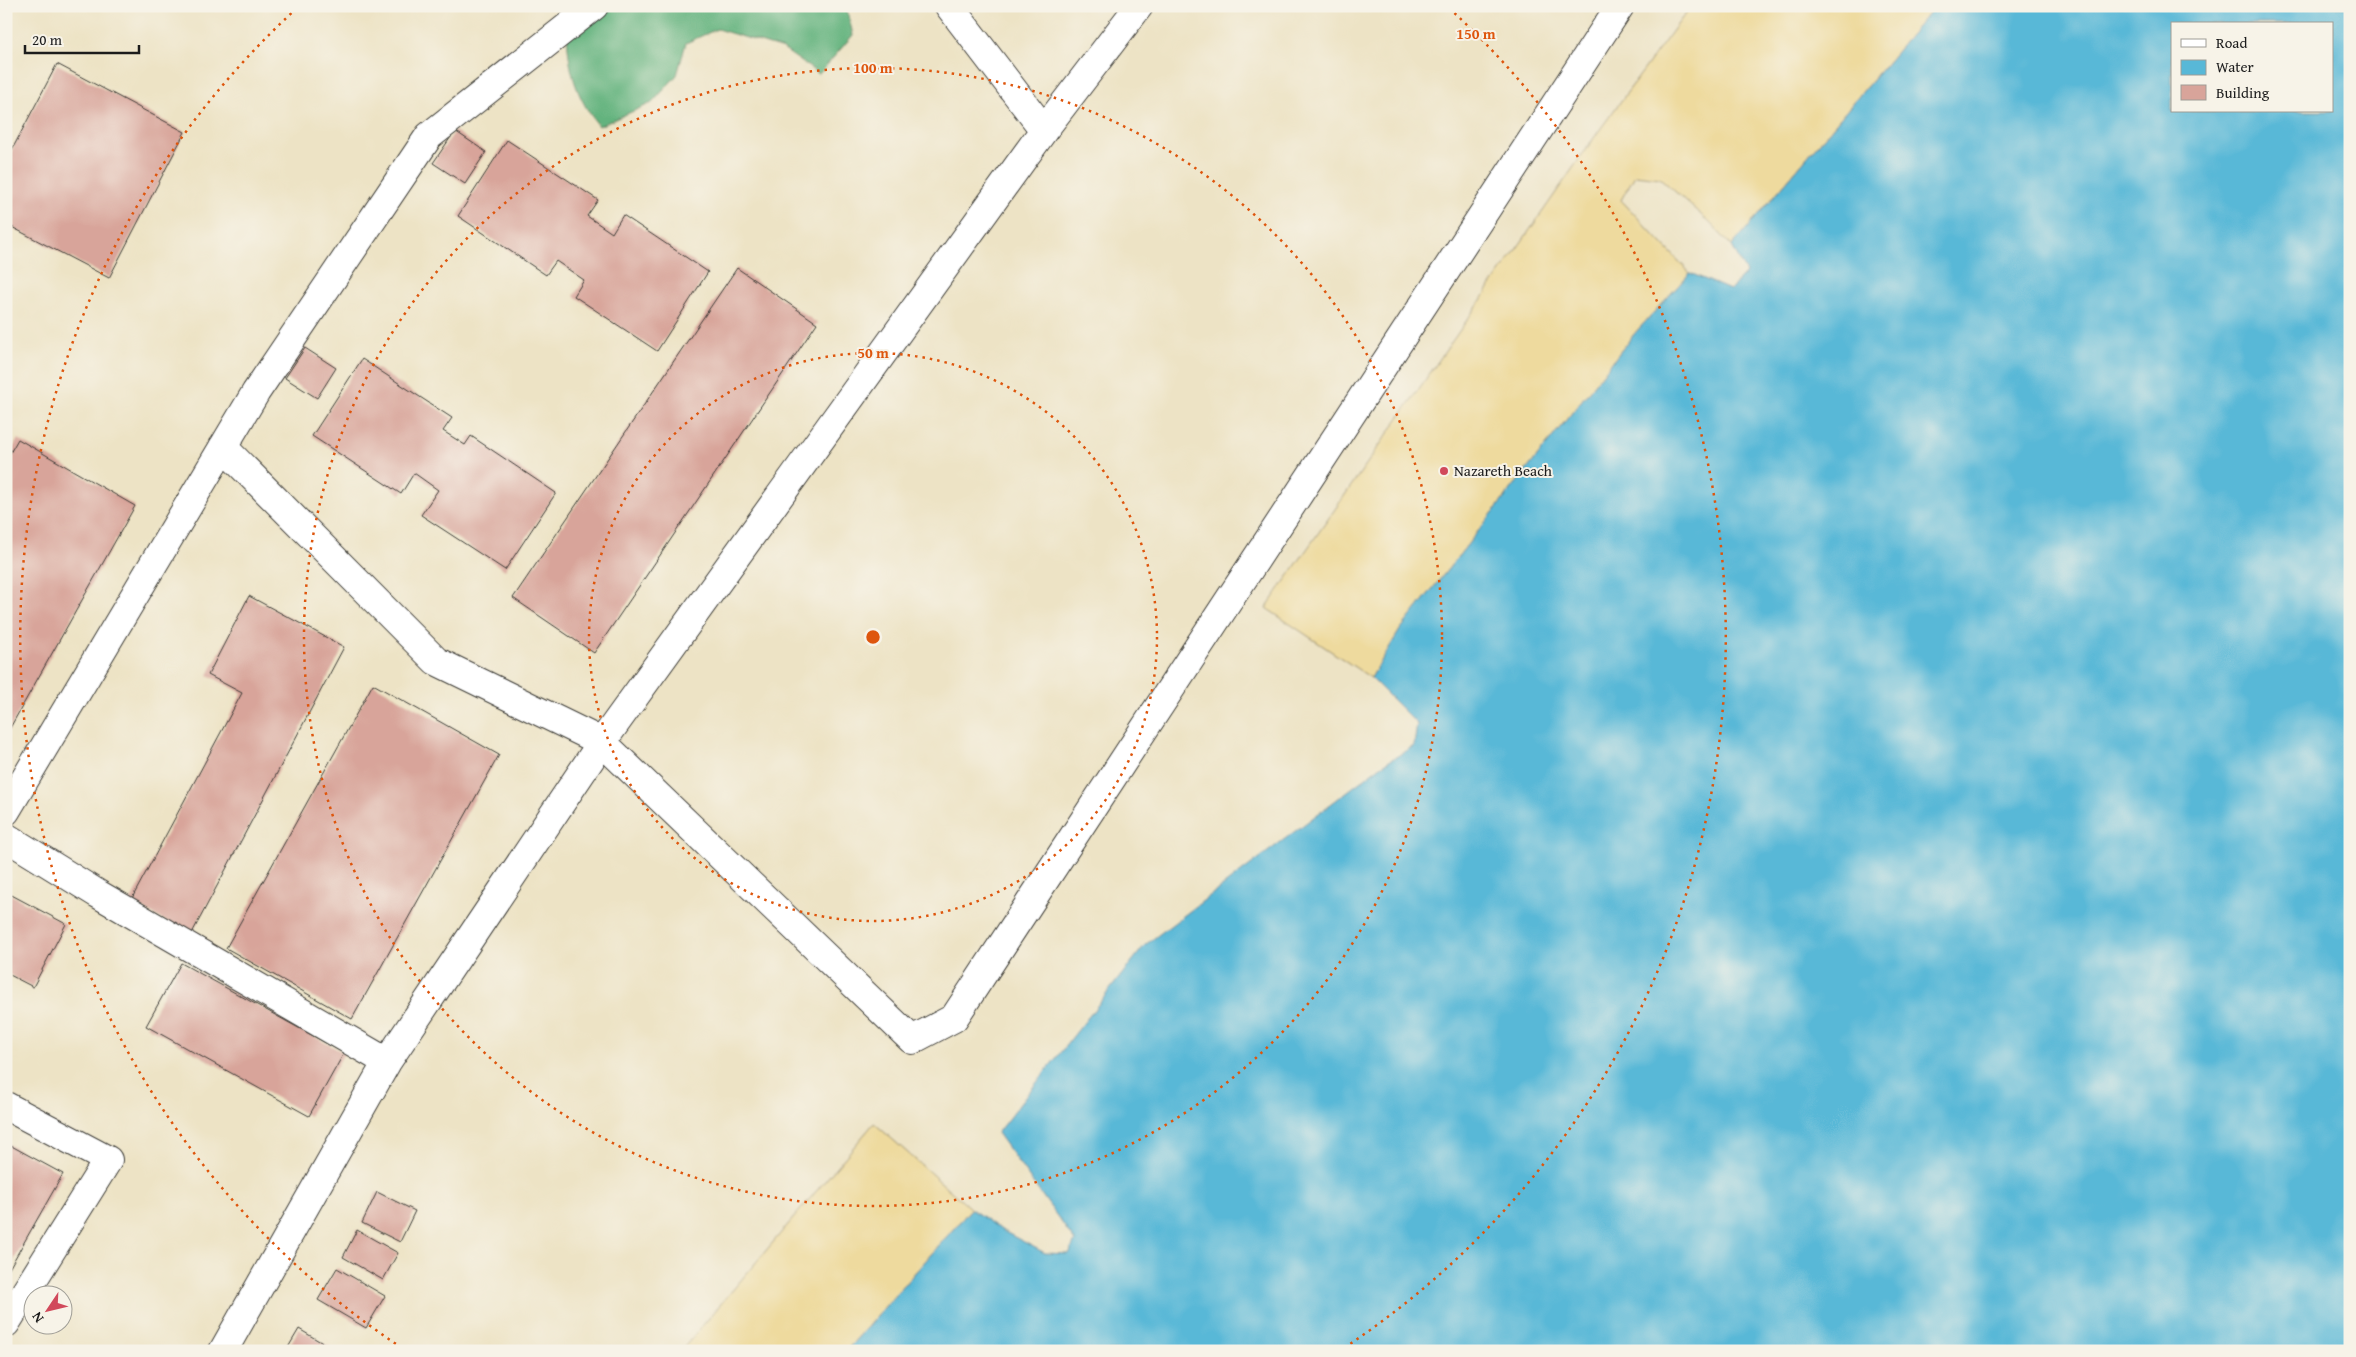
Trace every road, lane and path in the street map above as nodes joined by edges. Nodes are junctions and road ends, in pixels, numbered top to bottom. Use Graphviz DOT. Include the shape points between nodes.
graph roads {
  1 [pos="594,6"];
  2 [pos="949,6"];
  3 [pos="1139,6"];
  4 [pos="1620,6"];
  5 [pos="1044,130"];
  6 [pos="223,447"];
  7 [pos="602,742"];
  8 [pos="6,811"];
  9 [pos="6,837"];
  10 [pos="387,1062"];
  11 [pos="6,1106"];
  12 [pos="6,1323"];
  13 [pos="223,1351"];
  1 -- 6 [label="street" via="429,136 256,392"];
  2 -- 5 [label="street"];
  3 -- 5 [label="street"];
  4 -- 7 [label="street" via="954,1018 912,1040"];
  5 -- 7 [label="street"];
  6 -- 7 [label="street" via="436,661"];
  6 -- 8 [label="street"];
  7 -- 10 [label="street"];
  9 -- 10 [label="street"];
  10 -- 13 [label="street"];
  11 -- 12 [label="street" via="108,1160"];
}
